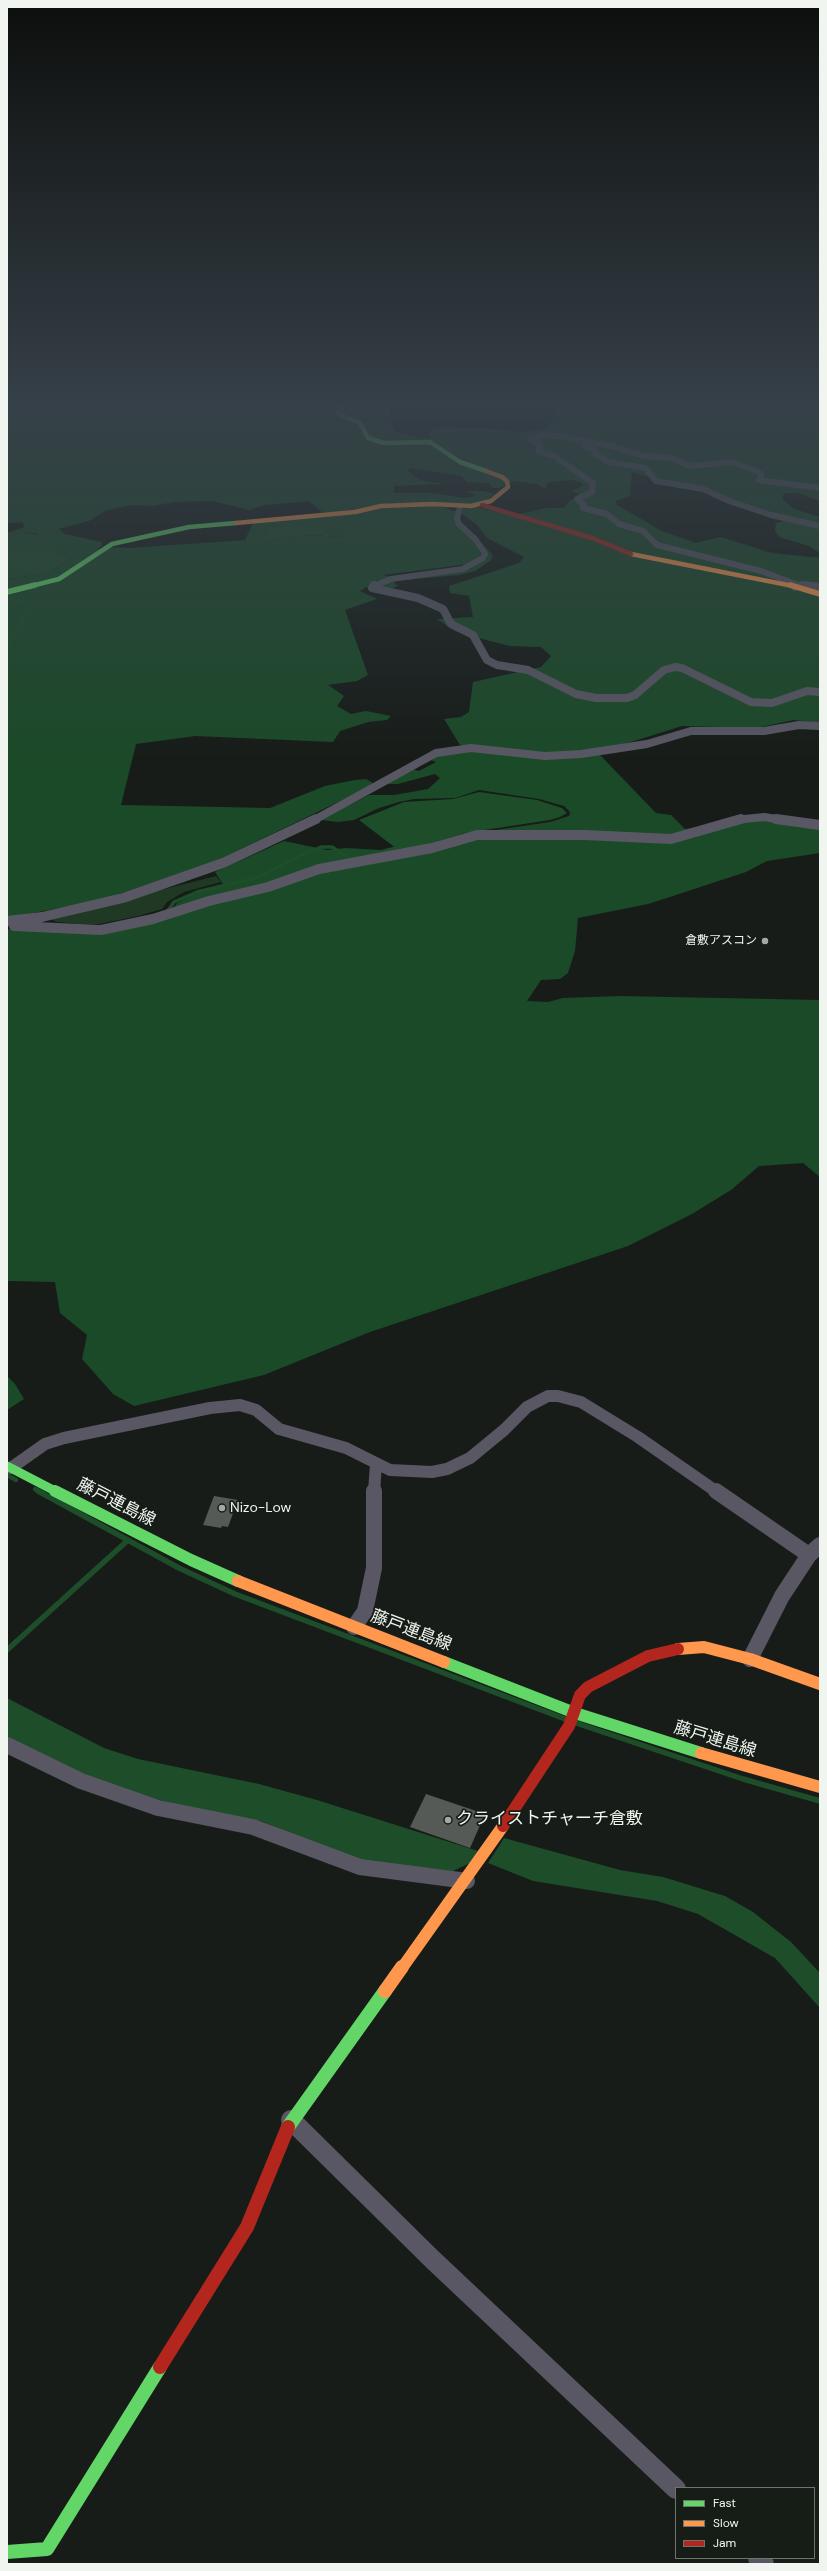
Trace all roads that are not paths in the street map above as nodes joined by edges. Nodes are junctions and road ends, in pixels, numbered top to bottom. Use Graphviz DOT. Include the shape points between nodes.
graph roads {
  1 [pos="255,521"];
  2 [pos="458,521"];
  3 [pos="535,521"];
  4 [pos="615,521"];
  5 [pos="800,521"];
  6 [pos="820,526"];
  7 [pos="797,586"];
  8 [pos="820,587"];
  9 [pos="7,592"];
  10 [pos="820,594"];
  11 [pos="820,692"];
  12 [pos="820,726"];
  13 [pos="820,825"];
  14 [pos="7,921"];
  15 [pos="7,925"];
  16 [pos="376,1464"];
  17 [pos="9,1467"];
  18 [pos="820,1545"];
  19 [pos="809,1555"];
  20 [pos="354,1627"];
  21 [pos="750,1659"];
  22 [pos="820,1684"];
  23 [pos="572,1719"];
  24 [pos="7,1745"];
  25 [pos="820,1788"];
  26 [pos="467,1881"];
  27 [pos="291,2120"];
  28 [pos="675,2488"];
  29 [pos="7,2552"];
  1 -- 9 [label="street" via="168,531 112,544 59,579"];
  2 -- 11 [label="street" via="476,540 485,554 483,558 463,569 391,579 375,584 372,588 418,598 443,609 451,624 473,635 487,660 497,665 528,670 556,686 596,698 627,698 635,695 664,670 675,667 682,668 751,702 772,703 807,691"];
  3 -- 7 [label="street" via="592,538 635,556"];
  4 -- 7 [label="street" via="643,531 657,545 761,571"];
  5 -- 6 [label="street"];
  7 -- 8 [label="street"];
  7 -- 10 [label="street"];
  12 -- 14 [label="street" via="799,725 764,731 691,731 647,744 581,754 546,756 471,748 436,753 355,799 269,843 223,863 123,898 42,917"];
  13 -- 15 [label="street" via="764,817 745,818 728,821 691,835 643,840 584,835 477,835 418,851 319,869 268,887 209,901 153,919 102,930"];
  16 -- 17 [label="street" via="346,1448 279,1429 256,1410 240,1405 210,1408 64,1438 45,1444"];
  16 -- 19 [label="street" via="390,1470 416,1473 447,1469 461,1464 483,1449 527,1407 548,1396 572,1398 638,1437"];
  16 -- 20 [label="street" via="374,1568 365,1611"];
  17 -- 20 [label="street, 藤戸連島線" via="198,1563"];
  18 -- 19 [label="street"];
  19 -- 21 [label="street" via="782,1596"];
  20 -- 23 [label="street, 藤戸連島線"];
  21 -- 22 [label="street"];
  21 -- 23 [label="street" via="704,1646 648,1656 588,1687 580,1695"];
  23 -- 25 [label="street, 藤戸連島線"];
  23 -- 26 [label="street"];
  24 -- 26 [label="street" via="81,1781 158,1808 253,1827 360,1867"];
  26 -- 27 [label="street"];
  27 -- 28 [label="street" via="433,2260"];
  27 -- 29 [label="street" via="247,2227 48,2549"];
}
